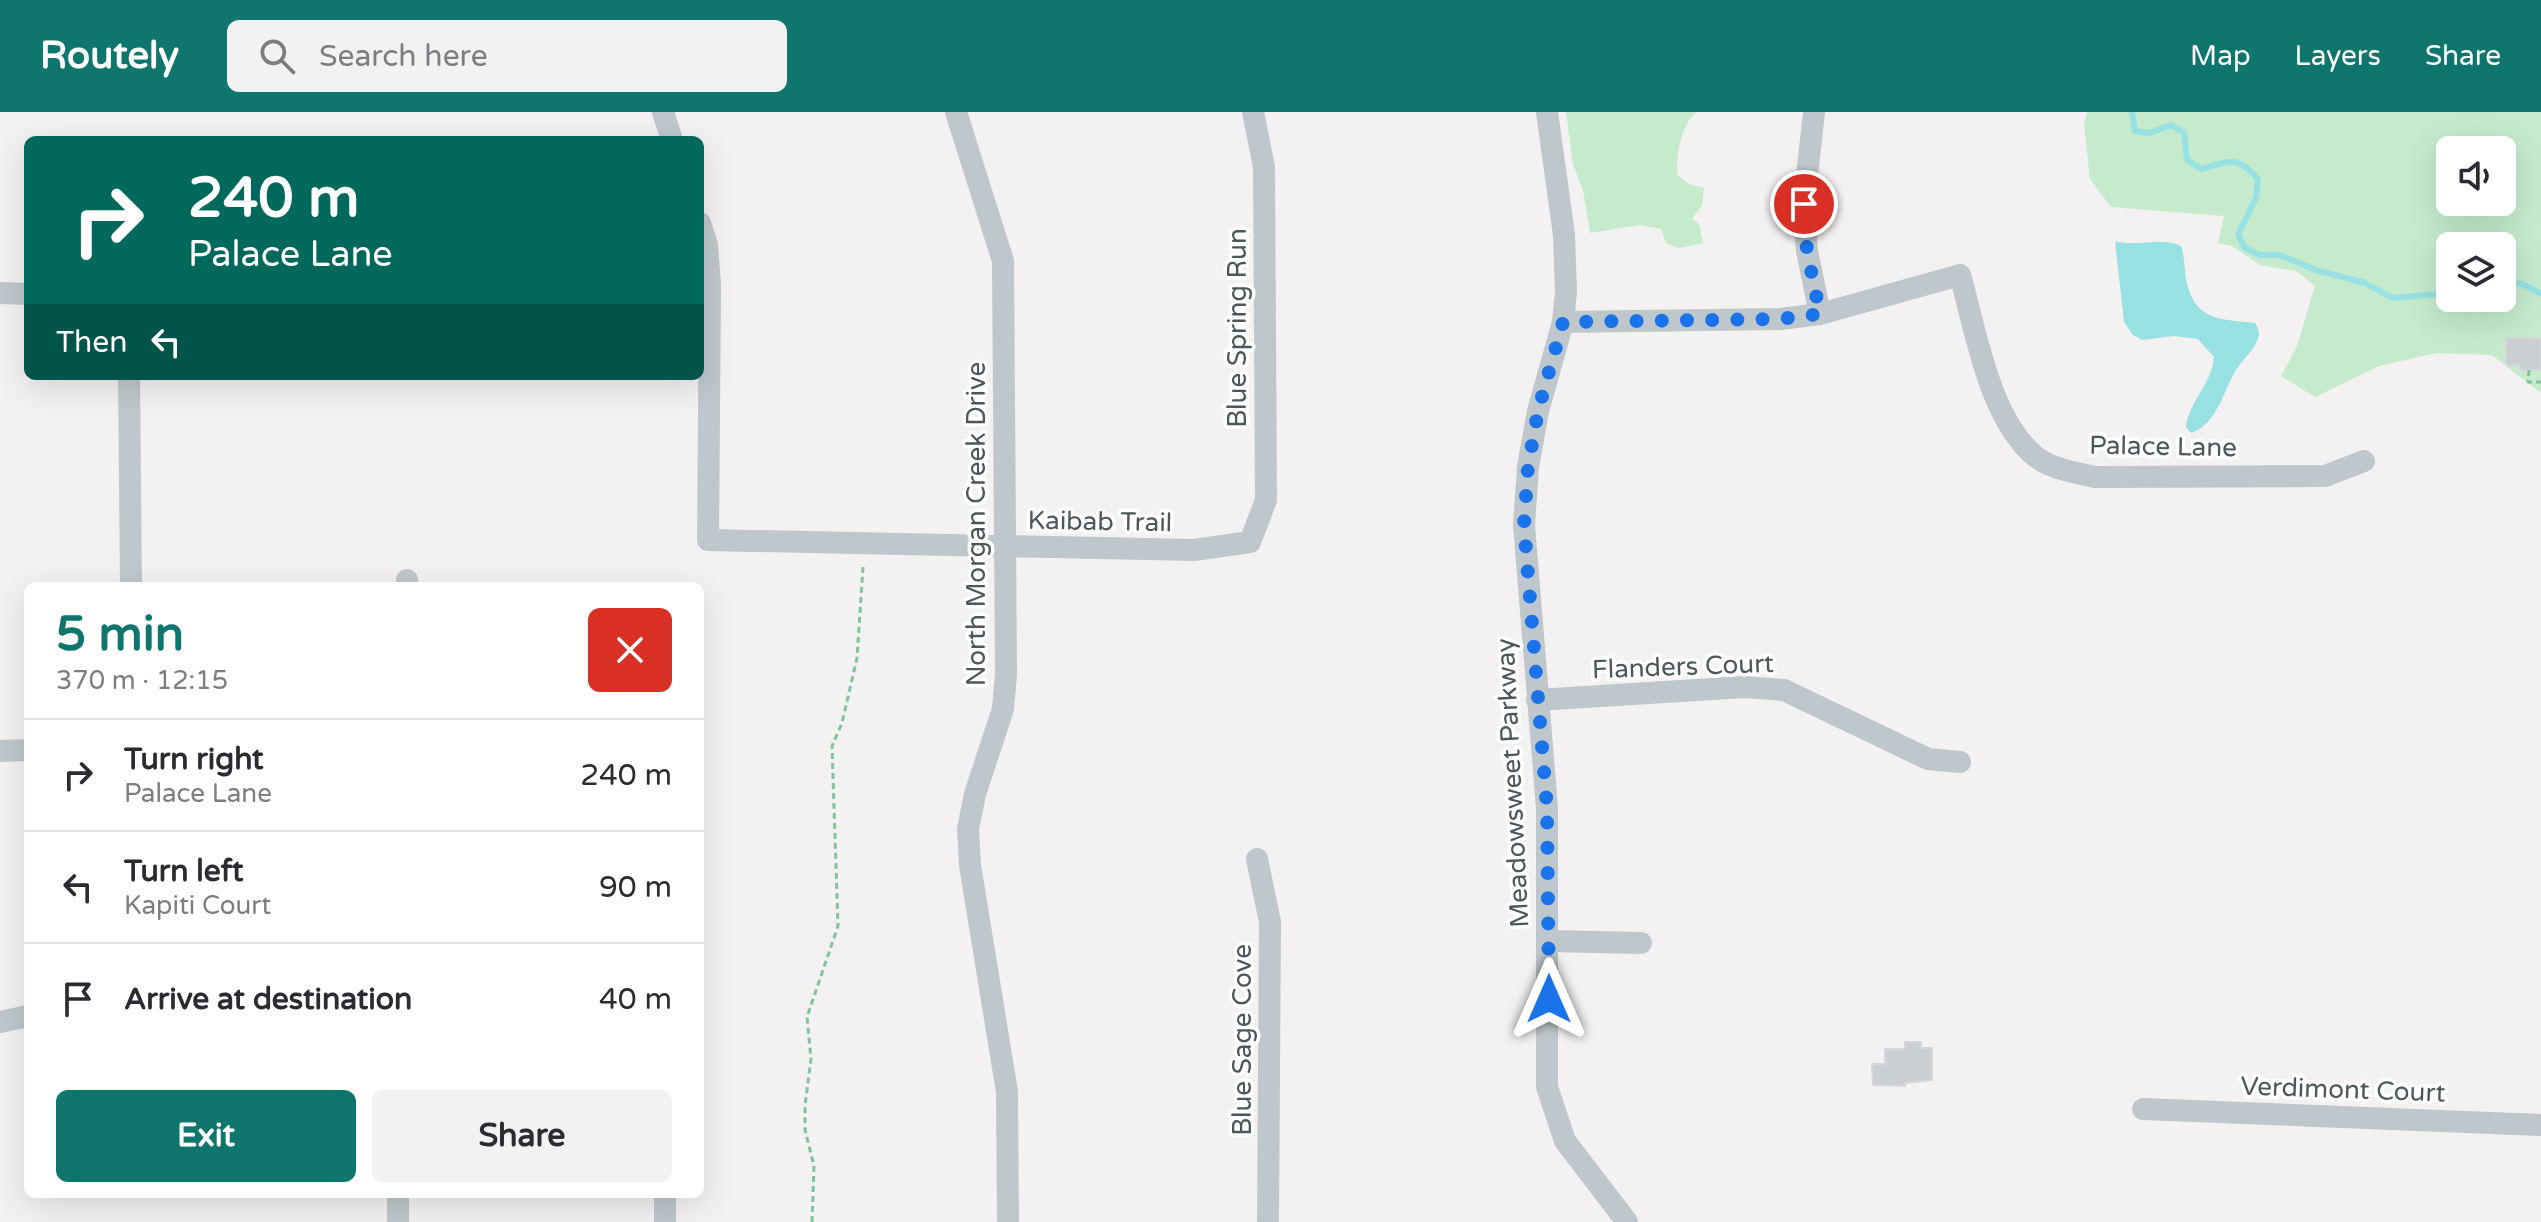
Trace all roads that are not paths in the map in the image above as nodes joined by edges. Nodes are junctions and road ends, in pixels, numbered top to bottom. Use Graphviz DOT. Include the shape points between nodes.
graph roads {
  1 [pos="663,112"];
  2 [pos="956,112"];
  3 [pos="1253,112"];
  4 [pos="1547,112"];
  5 [pos="1814,112"];
  6 [pos="671,136"];
  7 [pos="704,236"];
  8 [pos="705,285"];
  9 [pos="0,293"];
  10 [pos="24,294"];
  11 [pos="1820,314"];
  12 [pos="1563,322"];
  13 [pos="129,380"];
  14 [pos="2364,461"];
  15 [pos="1250,542"];
  16 [pos="1006,547"];
  17 [pos="131,582"];
  18 [pos="1537,700"];
  19 [pos="24,750"];
  20 [pos="0,751"];
  21 [pos="1960,762"];
  22 [pos="1257,859"];
  23 [pos="1549,941"];
  24 [pos="1641,943"];
  25 [pos="24,1017"];
  26 [pos="0,1022"];
  27 [pos="2143,1109"];
  28 [pos="2541,1125"];
  29 [pos="398,1198"];
  30 [pos="665,1198"];
  31 [pos="398,1222"];
  32 [pos="665,1222"];
  33 [pos="1008,1222"];
  34 [pos="1268,1222"];
  35 [pos="1627,1222"];
  1 -- 6 [label="street"];
  2 -- 16 [label="street, North Morgan Creek Drive" via="1003,261"];
  3 -- 15 [label="street, Blue Spring Run" via="1264,167 1266,500"];
  4 -- 12 [label="street, Meadowsweet Parkway" via="1564,235"];
  5 -- 11 [label="street" via="1804,204"];
  7 -- 8 [label="street"];
  8 -- 16 [label="street, Kaibab Trail" via="708,540"];
  9 -- 10 [label="street"];
  11 -- 12 [label="street, Palace Lane"];
  11 -- 14 [label="street, Palace Lane" via="1960,275 1996,400 2017,436 2038,458 2068,471 2095,477 2325,476"];
  12 -- 18 [label="street, Meadowsweet Parkway" via="1538,411 1524,525"];
  13 -- 17 [label="street"];
  15 -- 16 [label="street, Kaibab Trail" via="1194,550"];
  16 -- 33 [label="street, North Morgan Creek Drive" via="1003,709 968,829 1007,1092"];
  18 -- 21 [label="street, Flanders Court" via="1745,687 1784,690 1928,759"];
  18 -- 23 [label="street, Meadowsweet Parkway" via="1547,808"];
  19 -- 20 [label="street"];
  22 -- 34 [label="street, Blue Sage Cove" via="1270,922"];
  23 -- 24 [label="street"];
  23 -- 35 [label="street, Meadowsweet Parkway" via="1547,1087 1565,1141"];
  25 -- 26 [label="street"];
  27 -- 28 [label="street, Verdimont Court"];
  29 -- 31 [label="street"];
  30 -- 32 [label="street"];
}
